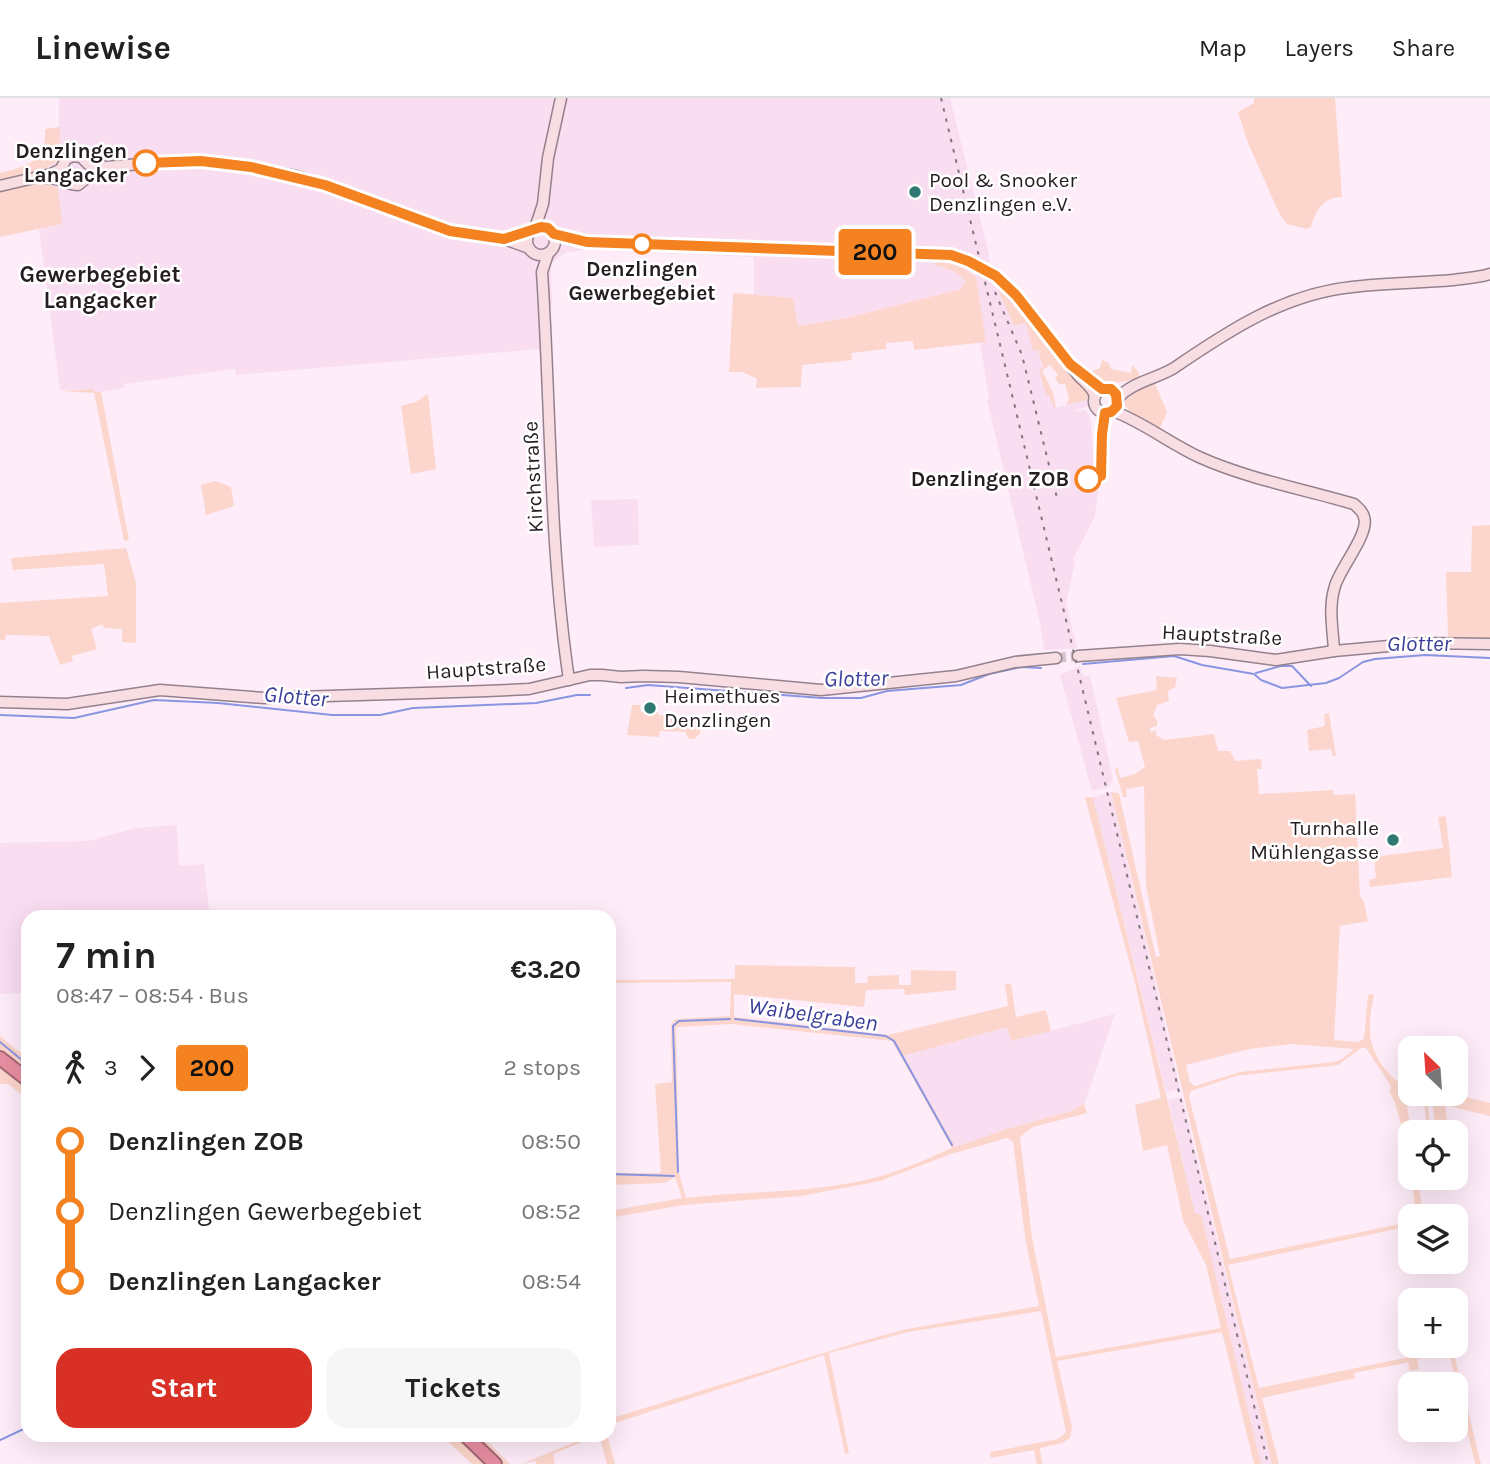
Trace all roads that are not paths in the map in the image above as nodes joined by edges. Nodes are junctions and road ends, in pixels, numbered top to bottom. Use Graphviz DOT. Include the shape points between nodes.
graph roads {
  1 [pos="561,98"];
  2 [pos="88,164"];
  3 [pos="106,167"];
  4 [pos="63,174"];
  5 [pos="89,176"];
  6 [pos="0,186"];
  7 [pos="543,204"];
  8 [pos="533,230"];
  9 [pos="552,232"];
  10 [pos="504,239"];
  11 [pos="587,242"];
  12 [pos="530,250"];
  13 [pos="551,251"];
  14 [pos="962,259"];
  15 [pos="542,272"];
  16 [pos="993,274"];
  17 [pos="1490,274"];
  18 [pos="1148,381"];
  19 [pos="1103,391"];
  20 [pos="1116,404"];
  21 [pos="1490,644"];
  22 [pos="1334,651"];
  23 [pos="1078,656"];
  24 [pos="1056,658"];
  25 [pos="569,680"];
  26 [pos="0,702"];
  27 [pos="0,1058"];
  28 [pos="21,1074"];
  29 [pos="472,1442"];
  30 [pos="495,1464"];
  1 -- 7 [label="main road"];
  2 -- 3 [label="main road"];
  2 -- 4 [label="main road" via="73,156 64,162"];
  2 -- 5 [label="main road"];
  3 -- 5 [label="main road"];
  3 -- 10 [label="main road" via="185,160 260,168 325,185 450,231"];
  4 -- 5 [label="main road" via="69,184 78,185"];
  4 -- 6 [label="main road"];
  7 -- 8 [label="main road"];
  7 -- 9 [label="main road"];
  8 -- 9 [label="main road" via="541,227"];
  8 -- 10 [label="main road"];
  8 -- 12 [label="main road" via="527,238"];
  9 -- 11 [label="main road"];
  9 -- 13 [label="main road" via="556,241"];
  10 -- 12 [label="main road"];
  11 -- 13 [label="main road"];
  11 -- 14 [label="main road" via="907,253"];
  12 -- 13 [label="main road" via="540,255"];
  12 -- 15 [label="main road, Kirchstraße"];
  13 -- 15 [label="main road, Kirchstraße"];
  15 -- 25 [label="main road, Kirchstraße" via="559,609"];
  16 -- 19 [label="main road" via="1016,295 1093,390"];
  17 -- 18 [label="main road" via="1311,294 1240,324"];
  18 -- 19 [label="main road"];
  18 -- 20 [label="main road" via="1126,390"];
  19 -- 20 [label="main road"];
  19 -- 20 [label="main road" via="1094,405 1099,411 1105,413"];
  20 -- 22 [label="main road" via="1156,435 1200,457 1354,504 1365,518 1364,529 1335,586 1330,613"];
  21 -- 22 [label="main road, Hauptstraße" via="1428,642"];
  22 -- 23 [label="main road, Hauptstraße" via="1276,660 1180,649"];
  24 -- 25 [label="main road, Hauptstraße" via="1007,663 956,676 821,690 655,676 590,675"];
  25 -- 26 [label="main road, Hauptstraße" via="529,689 487,691 264,698 160,690 67,704"];
  27 -- 28 [label="highway"];
  29 -- 30 [label="highway"];
}
